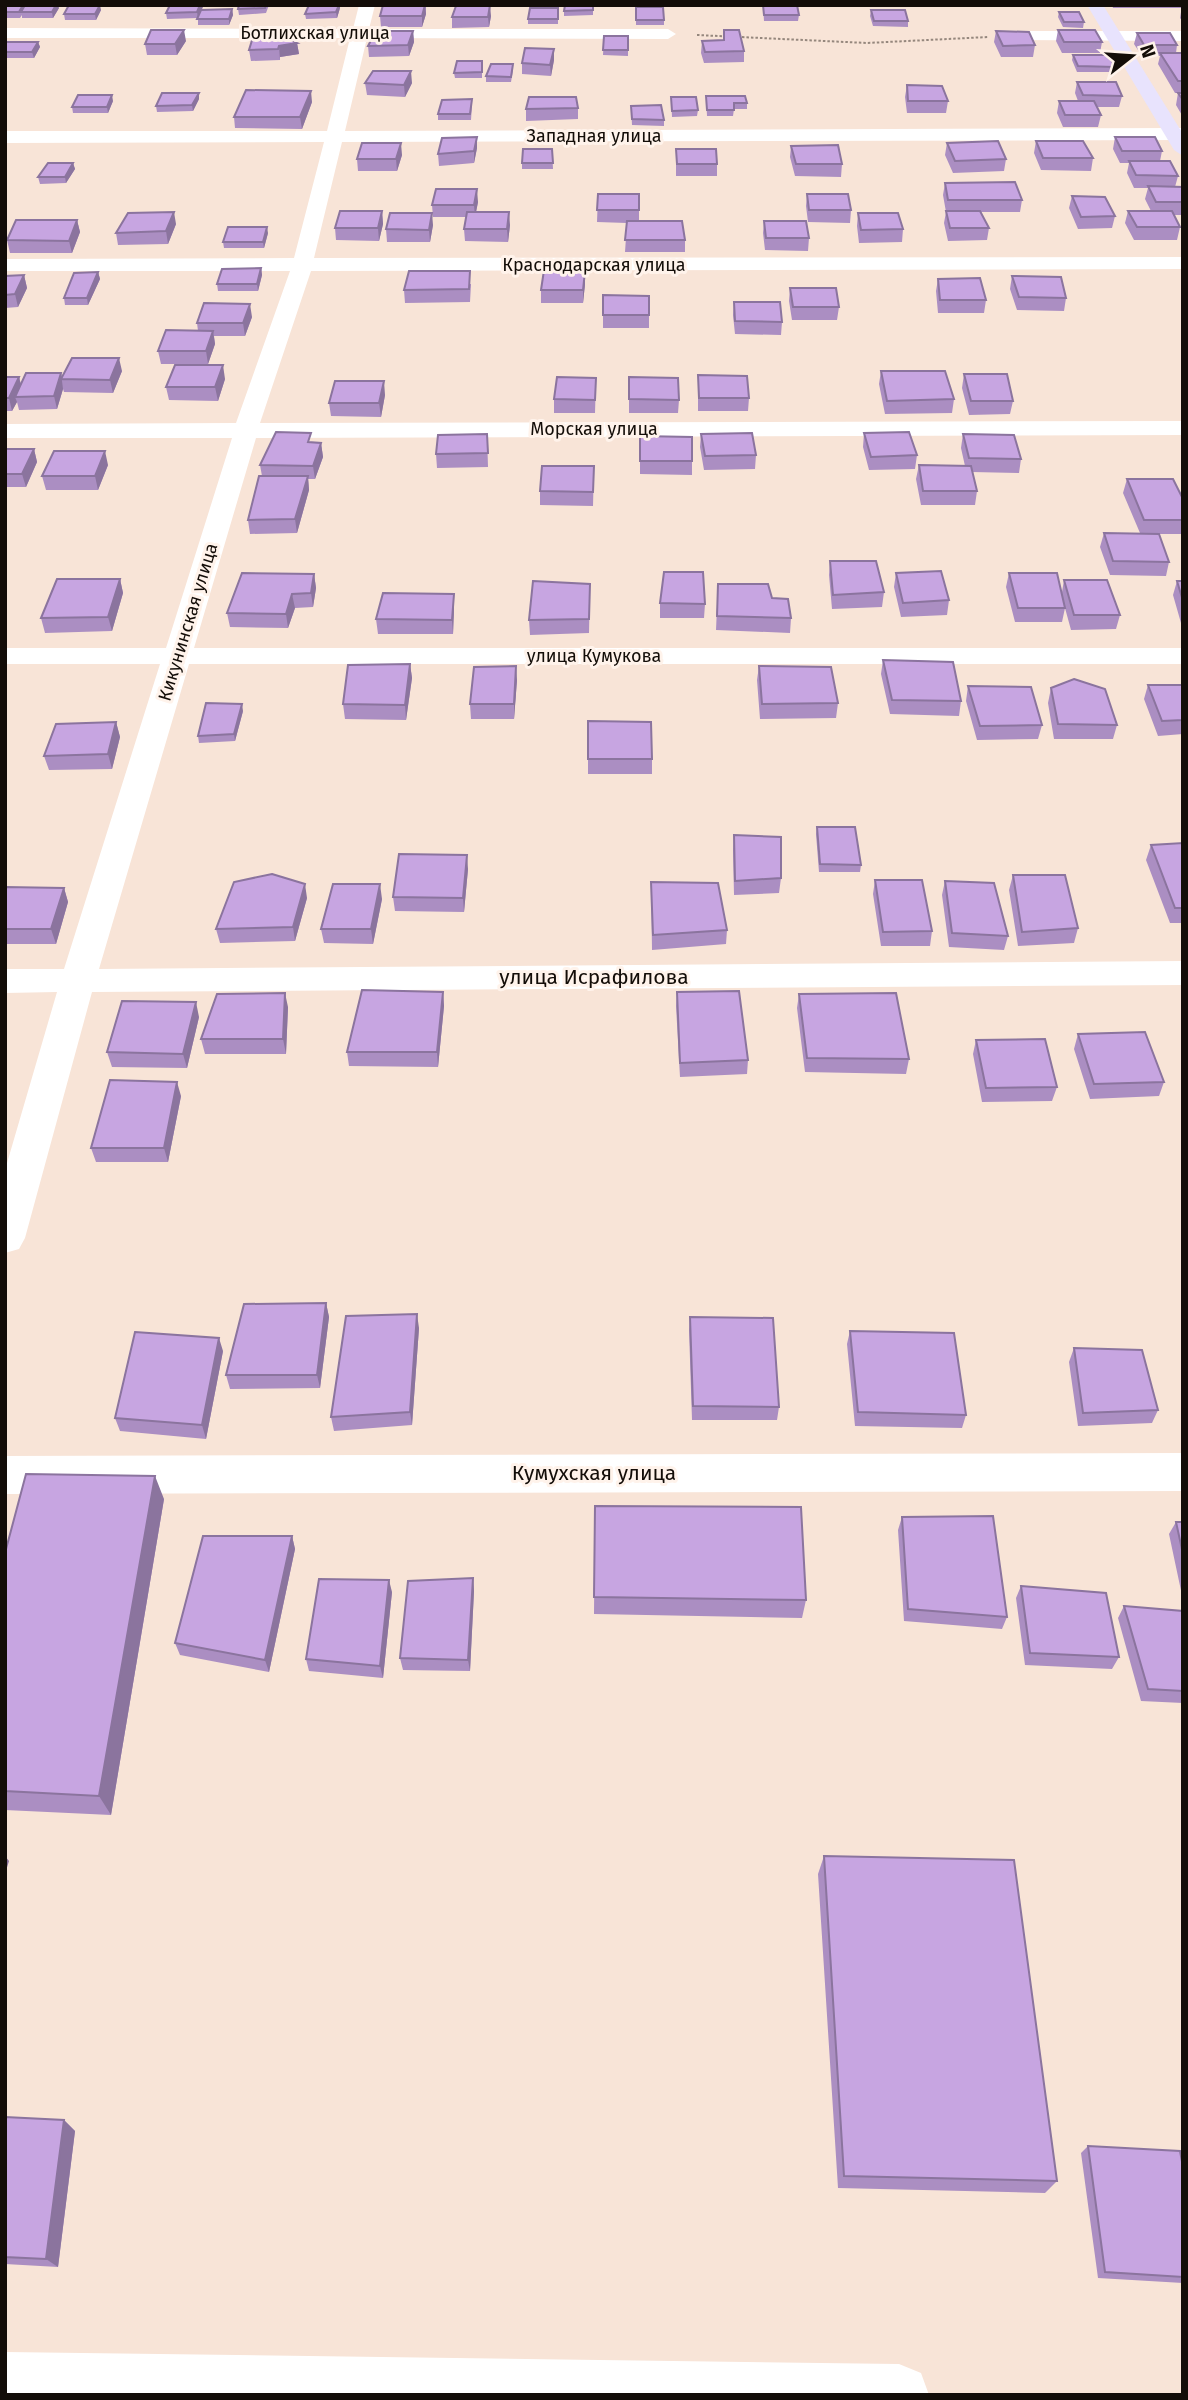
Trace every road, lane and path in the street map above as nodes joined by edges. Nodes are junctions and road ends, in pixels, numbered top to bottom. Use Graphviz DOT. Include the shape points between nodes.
graph roads {
  1 [pos="367,5"];
  2 [pos="1095,5"];
  3 [pos="5,33"];
  4 [pos="360,33"];
  5 [pos="668,34"];
  6 [pos="1018,36"];
  7 [pos="1114,36"];
  8 [pos="1183,36"];
  9 [pos="5,137"];
  10 [pos="335,137"];
  11 [pos="1180,140"];
  12 [pos="1183,263"];
  13 [pos="5,265"];
  14 [pos="302,266"];
  15 [pos="1183,428"];
  16 [pos="246,430"];
  17 [pos="5,431"];
  18 [pos="5,656"];
  19 [pos="178,656"];
  20 [pos="1183,656"];
  21 [pos="1183,973"];
  22 [pos="78,980"];
  23 [pos="5,981"];
  24 [pos="5,1238"];
  25 [pos="1183,1472"];
  26 [pos="5,1475"];
  27 [pos="5,2382"];
  28 [pos="899,2395"];
  1 -- 4 [label="street, Кикунинская улица"];
  2 -- 7 [label="street"];
  3 -- 4 [label="street, Ботлихская улица"];
  4 -- 5 [label="street, Ботлихская улица"];
  4 -- 10 [label="street, Кикунинская улица"];
  5 -- 6 [label="path" via="867,43"];
  6 -- 7 [label="street"];
  7 -- 8 [label="street"];
  7 -- 11 [label="street"];
  9 -- 10 [label="street, Западная улица"];
  10 -- 11 [label="street, Западная улица"];
  10 -- 14 [label="street, Кикунинская улица"];
  12 -- 14 [label="street, Краснодарская улица"];
  13 -- 14 [label="street, Краснодарская улица"];
  14 -- 16 [label="street, Кикунинская улица"];
  15 -- 16 [label="street, Морская улица"];
  16 -- 17 [label="street, Морская улица"];
  16 -- 19 [label="street, Кикунинская улица"];
  18 -- 19 [label="street, улица Кумукова"];
  19 -- 20 [label="street, улица Кумукова"];
  19 -- 22 [label="street, Кикунинская улица"];
  21 -- 22 [label="street, улица Исрафилова"];
  22 -- 23 [label="street, улица Исрафилова"];
  22 -- 24 [label="street, Кикунинская улица"];
  25 -- 26 [label="street, Кумухская улица"];
  27 -- 28 [label="street"];
}
